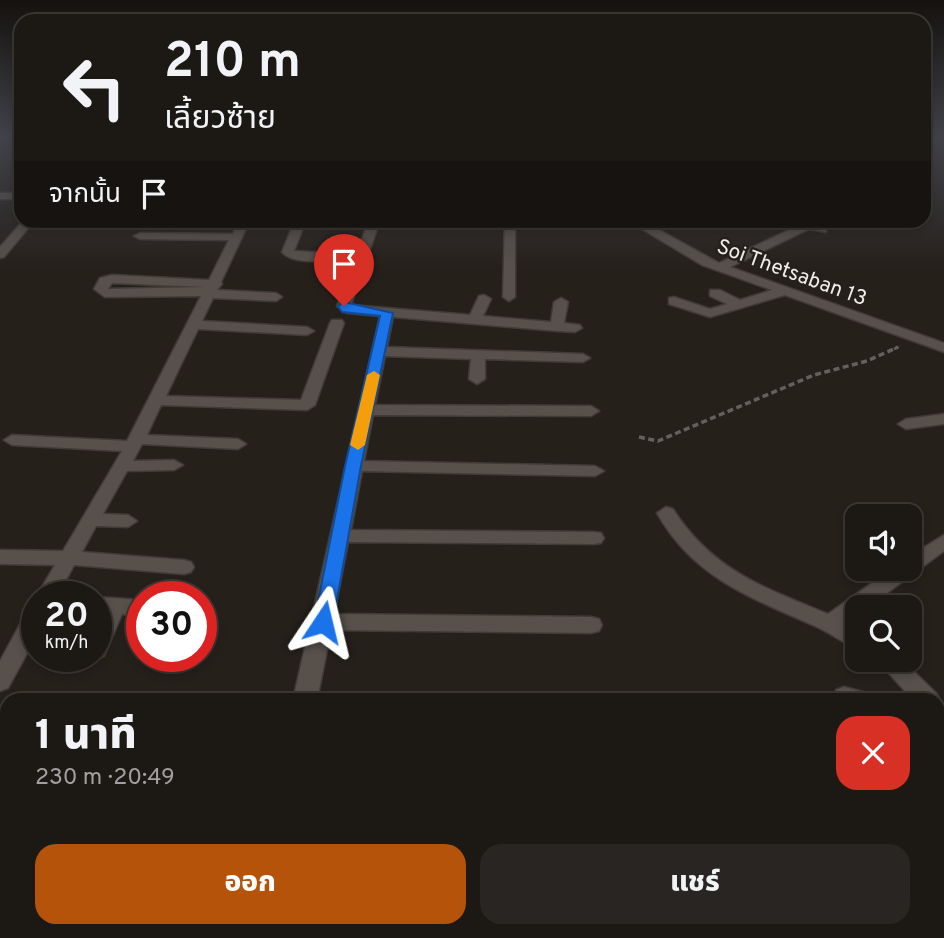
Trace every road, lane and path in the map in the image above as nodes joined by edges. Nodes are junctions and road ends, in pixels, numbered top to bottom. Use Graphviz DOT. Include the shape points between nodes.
graph roads {
  1 [pos="23,228"];
  2 [pos="241,228"];
  3 [pos="298,228"];
  4 [pos="372,228"];
  5 [pos="510,228"];
  6 [pos="645,228"];
  7 [pos="802,228"];
  8 [pos="816,228"];
  9 [pos="822,230"];
  10 [pos="140,236"];
  11 [pos="237,237"];
  12 [pos="0,254"];
  13 [pos="327,257"];
  14 [pos="720,267"];
  15 [pos="213,290"];
  16 [pos="787,290"];
  17 [pos="715,293"];
  18 [pos="276,297"];
  19 [pos="509,297"];
  20 [pos="484,299"];
  21 [pos="674,301"];
  22 [pos="561,302"];
  23 [pos="741,305"];
  24 [pos="387,313"];
  25 [pos="474,320"];
  26 [pos="337,323"];
  27 [pos="194,325"];
  28 [pos="557,327"];
  29 [pos="575,328"];
  30 [pos="307,331"];
  31 [pos="919,338"];
  32 [pos="944,348"];
  33 [pos="378,351"];
  34 [pos="478,355"];
  35 [pos="583,358"];
  36 [pos="477,379"];
  37 [pos="156,400"];
  38 [pos="366,410"];
  39 [pos="591,411"];
  40 [pos="944,419"];
  41 [pos="906,424"];
  42 [pos="639,438"];
  43 [pos="12,440"];
  44 [pos="135,443"];
  45 [pos="238,444"];
  46 [pos="174,465"];
  47 [pos="119,466"];
  48 [pos="353,466"];
  49 [pos="596,471"];
  50 [pos="666,513"];
  51 [pos="89,520"];
  52 [pos="128,521"];
  53 [pos="339,536"];
  54 [pos="594,538"];
  55 [pos="944,541"];
  56 [pos="0,556"];
  57 [pos="922,557"];
  58 [pos="66,558"];
  59 [pos="184,567"];
  60 [pos="54,581"];
  61 [pos="889,581"];
  62 [pos="323,622"];
  63 [pos="830,624"];
  64 [pos="592,625"];
  65 [pos="845,633"];
  66 [pos="21,643"];
  67 [pos="899,672"];
  68 [pos="1,679"];
  69 [pos="307,693"];
  70 [pos="919,693"];
  1 -- 12 [label="street"];
  2 -- 11 [label="street"];
  3 -- 13 [label="street" via="288,252 298,257"];
  4 -- 24 [label="street" via="344,306"];
  5 -- 19 [label="street"];
  6 -- 14 [label="street, Soi Thetsaban 13"];
  7 -- 14 [label="street"];
  8 -- 9 [label="street"];
  10 -- 11 [label="street"];
  11 -- 15 [label="street"];
  14 -- 16 [label="street, Soi Thetsaban 13"];
  15 -- 15 [label="street" via="105,293 100,289 104,281 112,279"];
  15 -- 18 [label="street"];
  15 -- 27 [label="street"];
  16 -- 23 [label="street"];
  16 -- 31 [label="street, Soi Thetsaban 13"];
  17 -- 23 [label="street"];
  20 -- 25 [label="street"];
  21 -- 23 [label="street" via="710,313"];
  22 -- 28 [label="street"];
  24 -- 25 [label="street"];
  24 -- 33 [label="street"];
  25 -- 28 [label="street"];
  26 -- 37 [label="street" via="307,405"];
  27 -- 30 [label="street"];
  27 -- 37 [label="street"];
  28 -- 29 [label="street"];
  31 -- 32 [label="street, Soi Thetsaban 13"];
  31 -- 42 [label="path" via="867,361 814,375 658,441"];
  33 -- 34 [label="street"];
  33 -- 38 [label="street"];
  34 -- 35 [label="street"];
  34 -- 36 [label="street"];
  37 -- 44 [label="street"];
  38 -- 39 [label="street"];
  38 -- 48 [label="street"];
  40 -- 41 [label="street"];
  43 -- 44 [label="street"];
  44 -- 45 [label="street"];
  44 -- 47 [label="street"];
  46 -- 47 [label="street"];
  47 -- 51 [label="street"];
  48 -- 49 [label="street"];
  48 -- 53 [label="street"];
  50 -- 63 [label="street" via="683,543 704,562"];
  51 -- 52 [label="street"];
  51 -- 58 [label="street"];
  53 -- 54 [label="street"];
  53 -- 62 [label="street"];
  55 -- 57 [label="street"];
  56 -- 58 [label="street"];
  58 -- 59 [label="street"];
  58 -- 60 [label="street"];
  61 -- 63 [label="street"];
  62 -- 64 [label="street"];
  62 -- 69 [label="street"];
  63 -- 65 [label="street"];
  66 -- 68 [label="street"];
  67 -- 70 [label="street"];
}
